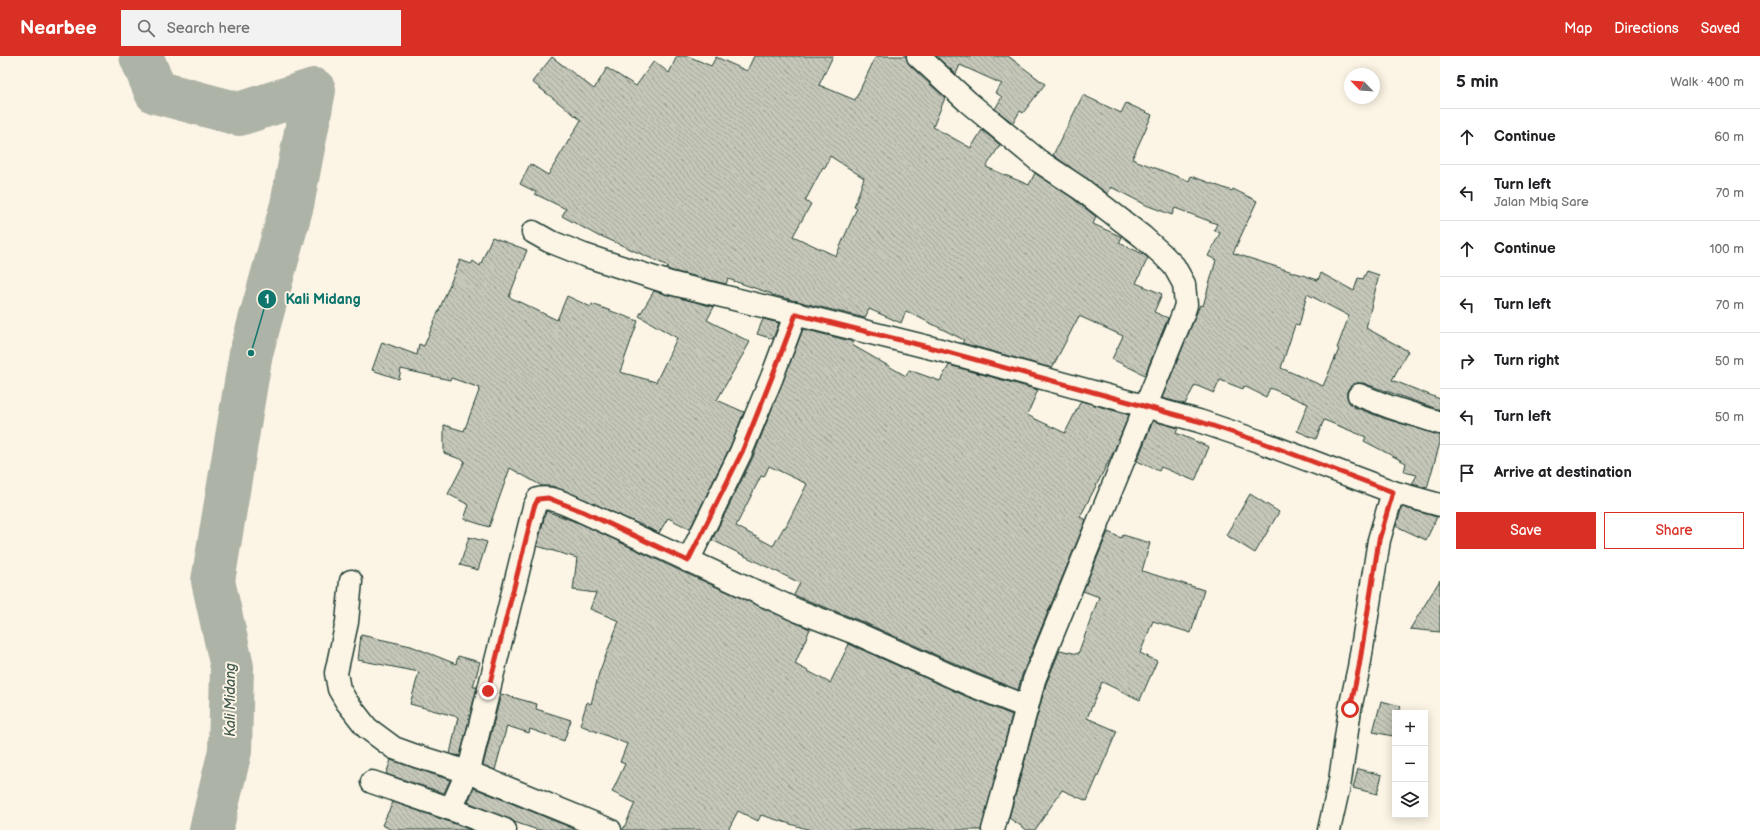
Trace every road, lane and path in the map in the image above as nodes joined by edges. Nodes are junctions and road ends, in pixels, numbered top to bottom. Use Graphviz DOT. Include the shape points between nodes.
graph roads {
  1 [pos="918,56"];
  2 [pos="533,232"];
  3 [pos="796,314"];
  4 [pos="1359,395"];
  5 [pos="1144,407"];
  6 [pos="1440,423"];
  7 [pos="1393,492"];
  8 [pos="1440,505"];
  9 [pos="688,561"];
  10 [pos="351,581"];
  11 [pos="1027,707"];
  12 [pos="468,772"];
  13 [pos="372,782"];
  14 [pos="451,809"];
  15 [pos="505,830"];
  16 [pos="610,830"];
  17 [pos="993,830"];
  18 [pos="1329,830"];
  1 -- 5 [label="street" via="1039,161 1081,189 1143,237 1174,266 1184,284 1186,305"];
  2 -- 3 [label="street" via="584,255 670,283"];
  3 -- 5 [label="street" via="944,351"];
  3 -- 9 [label="street" via="742,452"];
  4 -- 6 [label="street"];
  5 -- 7 [label="street" via="1198,421 1258,441"];
  5 -- 11 [label="street" via="1034,680"];
  7 -- 8 [label="street"];
  7 -- 18 [label="street" via="1379,540 1340,781"];
  9 -- 11 [label="street"];
  9 -- 12 [label="street" via="584,512 548,498 538,499"];
  10 -- 12 [label="street" via="348,622 336,673 339,689 346,702 367,728 394,748"];
  11 -- 17 [label="street"];
  12 -- 14 [label="street"];
  12 -- 16 [label="street"];
  13 -- 14 [label="street"];
  14 -- 15 [label="street"];
}
